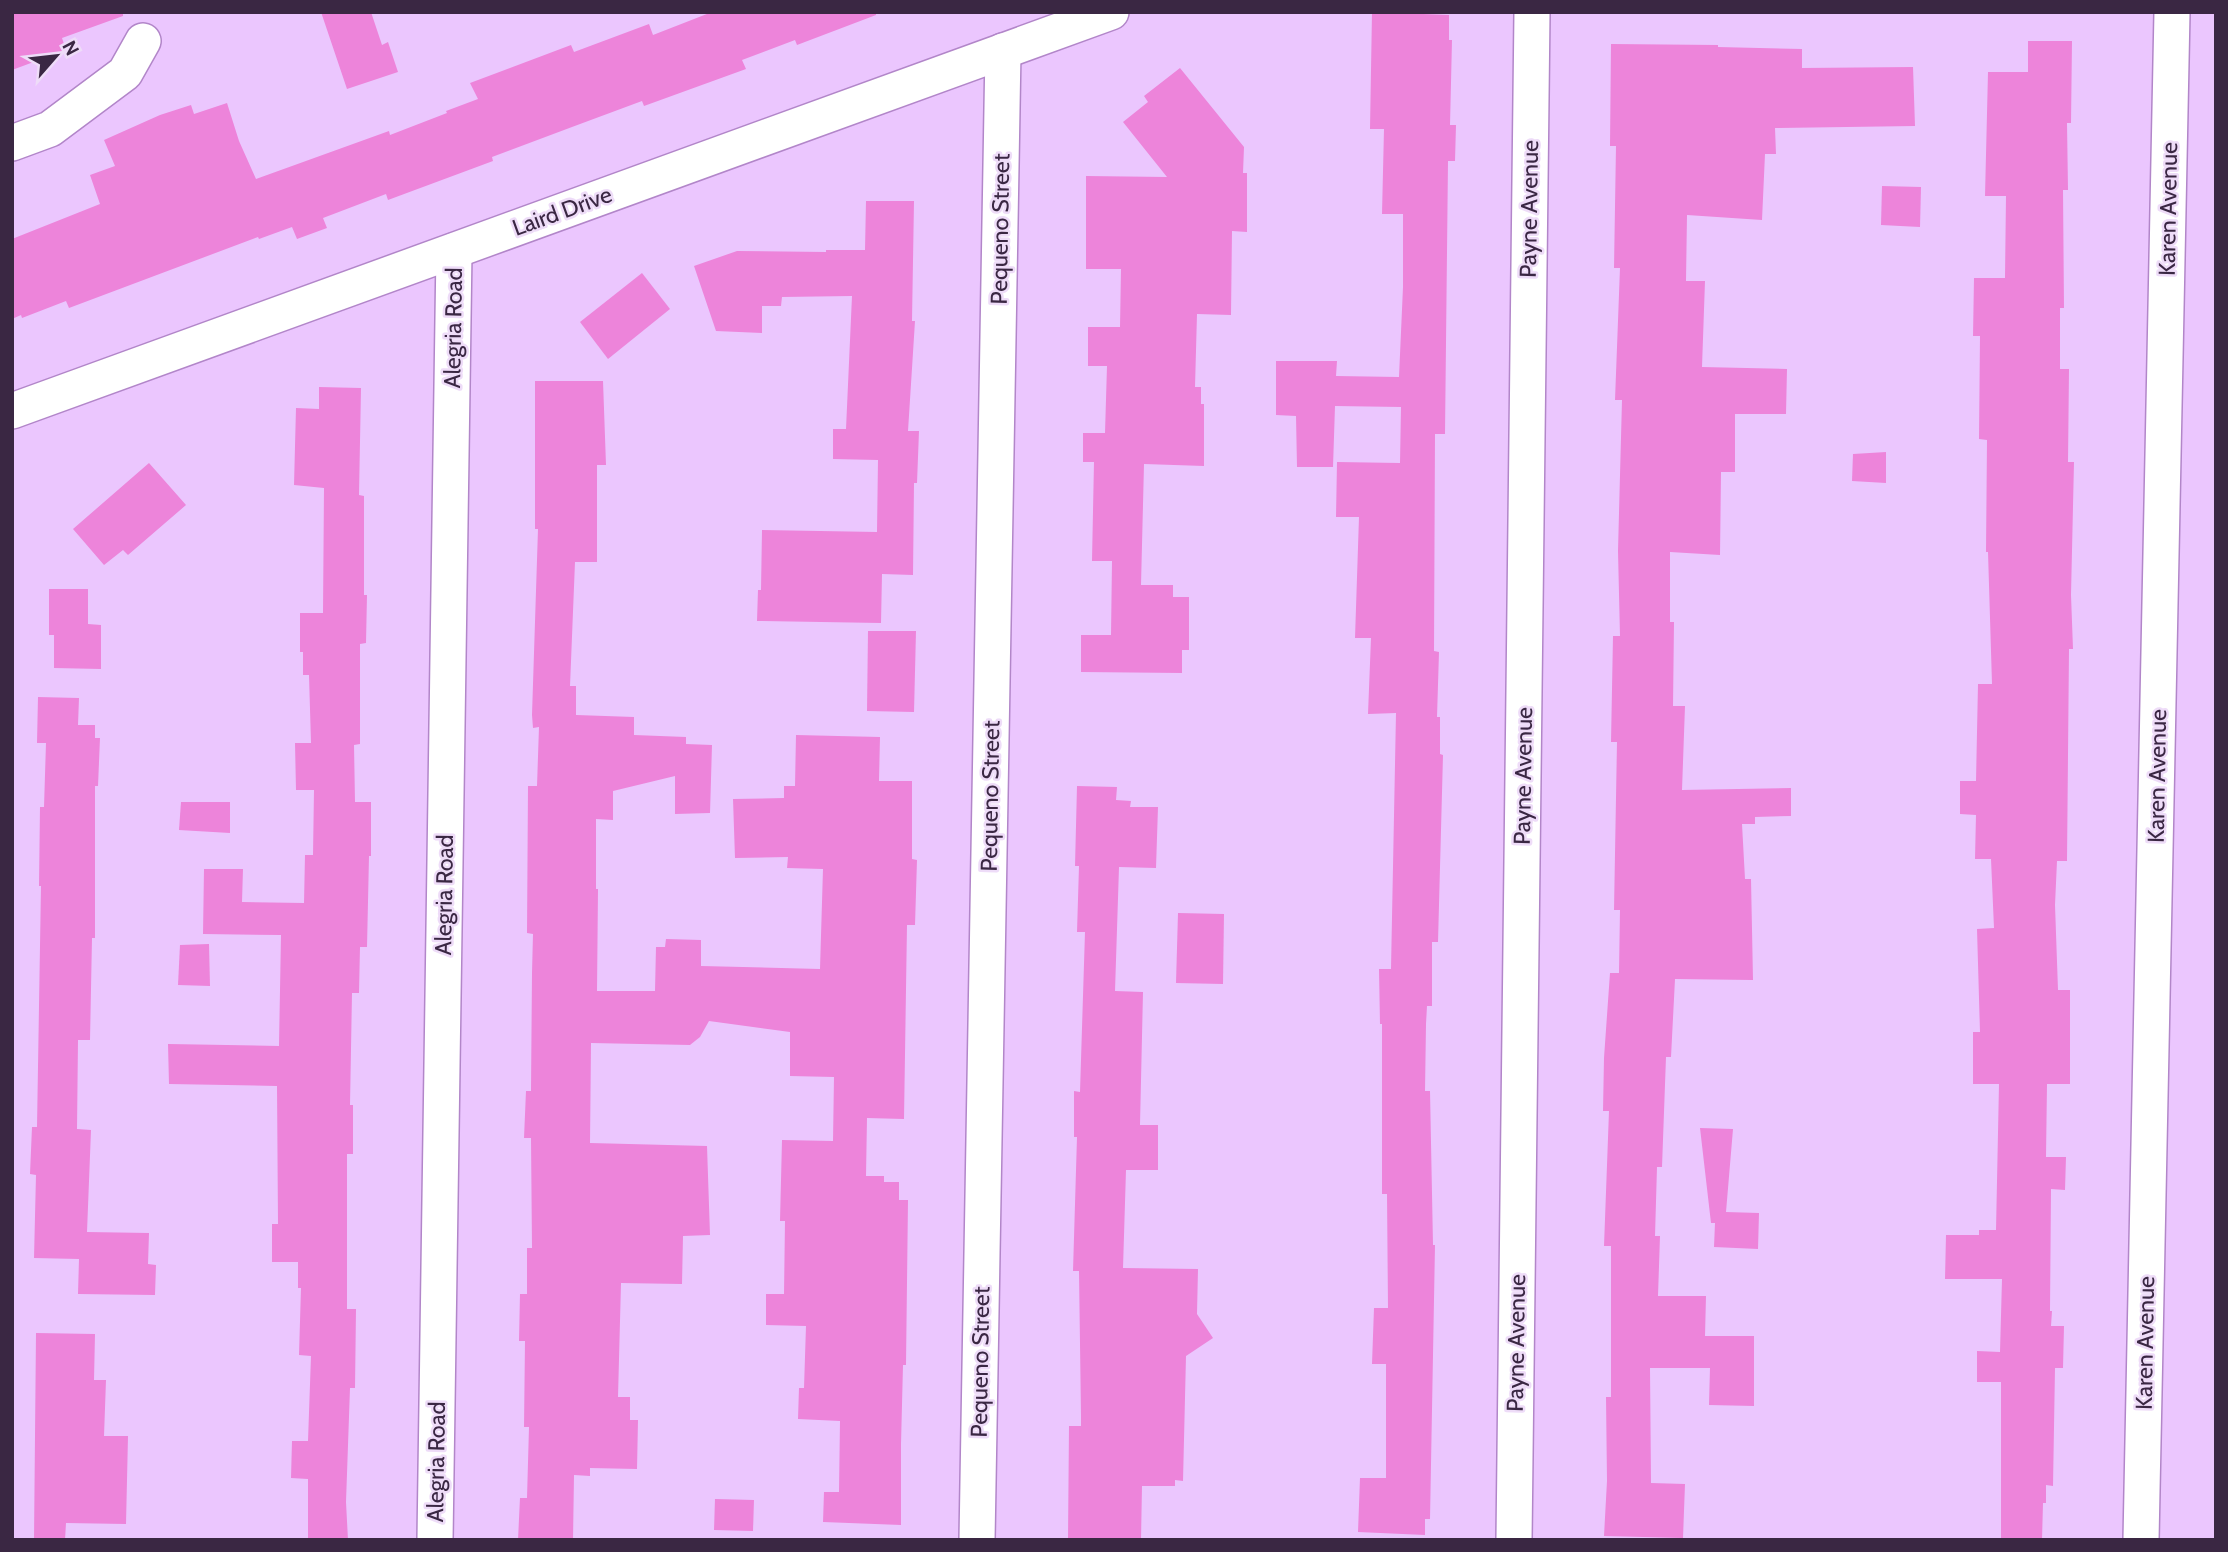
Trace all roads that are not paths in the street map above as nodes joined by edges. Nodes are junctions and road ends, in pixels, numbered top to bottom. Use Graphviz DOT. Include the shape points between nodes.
graph roads {
  1 [pos="1111,12"];
  2 [pos="1532,12"];
  3 [pos="2172,12"];
  4 [pos="143,41"];
  5 [pos="1003,51"];
  6 [pos="12,143"];
  7 [pos="454,251"];
  8 [pos="12,411"];
  9 [pos="435,1540"];
  10 [pos="977,1540"];
  11 [pos="1514,1540"];
  12 [pos="2141,1540"];
  1 -- 5 [label="street, Laird Drive"];
  2 -- 11 [label="street, Payne Avenue"];
  3 -- 12 [label="street, Karen Avenue"];
  4 -- 6 [label="street" via="125,74 50,129"];
  5 -- 7 [label="street, Laird Drive"];
  5 -- 10 [label="street, Pequeno Street"];
  7 -- 8 [label="street, Laird Drive"];
  7 -- 9 [label="street, Alegria Road"];
}
